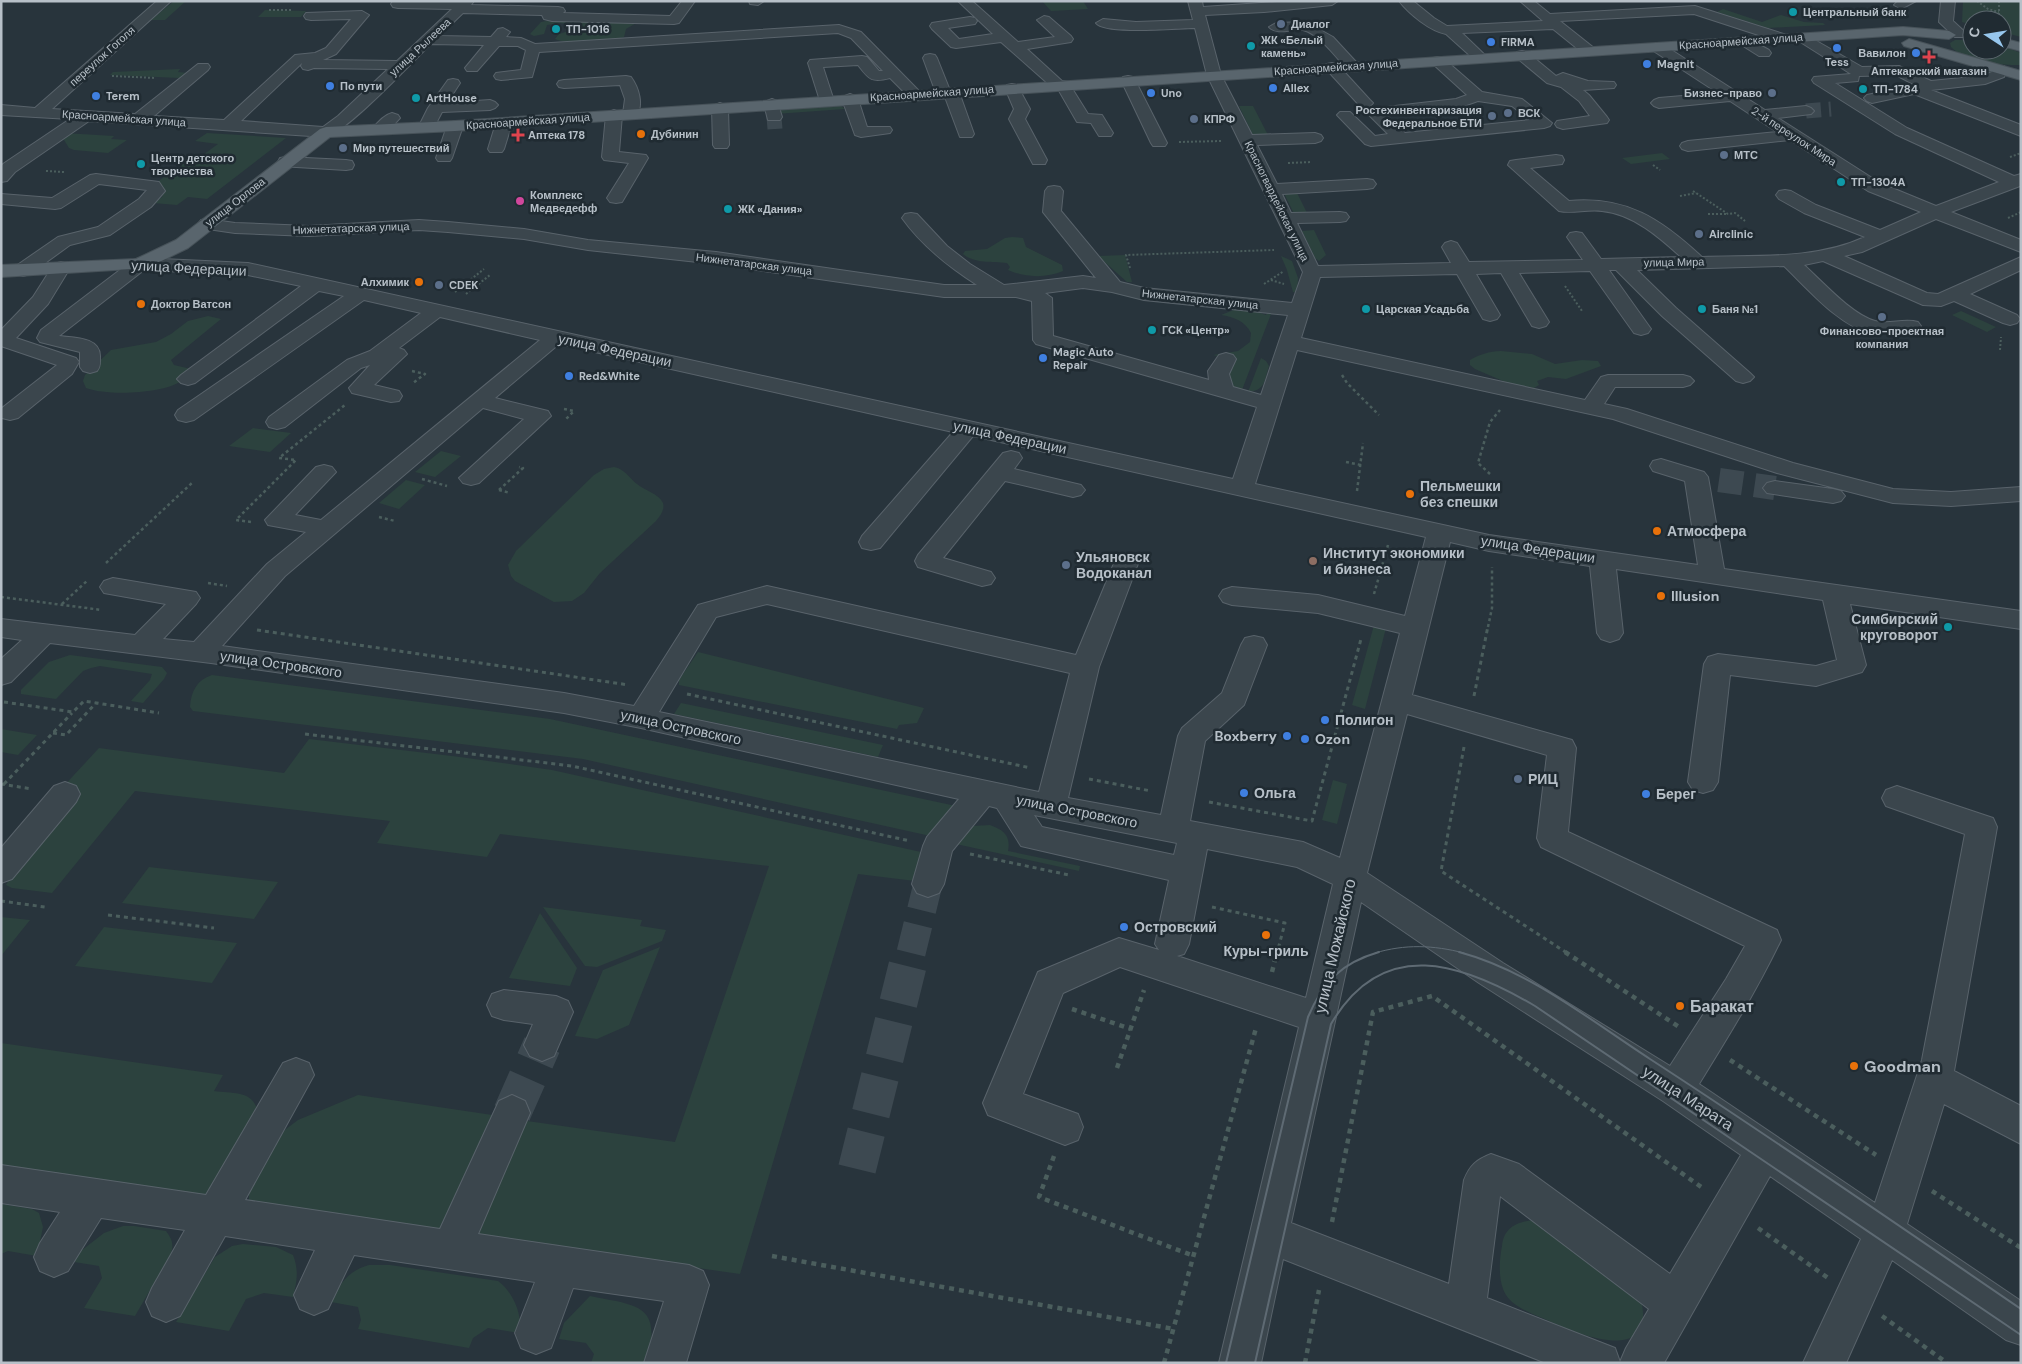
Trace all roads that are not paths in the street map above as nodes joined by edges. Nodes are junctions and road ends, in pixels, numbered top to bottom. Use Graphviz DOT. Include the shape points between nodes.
graph roads {
  1 [pos="166,1"];
  2 [pos="964,1"];
  3 [pos="1332,1"];
  4 [pos="1405,1"];
  5 [pos="1526,1"];
  6 [pos="1618,1"];
  7 [pos="1948,1"];
  8 [pos="1289,3"];
  9 [pos="398,4"];
  10 [pos="376,5"];
  11 [pos="465,5"];
  12 [pos="522,10"];
  13 [pos="689,12"];
  14 [pos="1198,12"];
  15 [pos="1629,14"];
  16 [pos="1044,20"];
  17 [pos="970,21"];
  18 [pos="1551,22"];
  19 [pos="1103,23"];
  20 [pos="1276,27"];
  21 [pos="1451,31"];
  22 [pos="1864,34"];
  23 [pos="1960,35"];
  24 [pos="1004,38"];
  25 [pos="1785,38"];
  26 [pos="1801,38"];
  27 [pos="428,40"];
  28 [pos="496,41"];
  29 [pos="1745,41"];
  30 [pos="1015,47"];
  31 [pos="1657,47"];
  32 [pos="533,48"];
  33 [pos="1589,51"];
  34 [pos="1764,54"];
  35 [pos="1528,55"];
  36 [pos="1954,56"];
  37 [pos="930,58"];
  38 [pos="1481,58"];
  39 [pos="1438,61"];
  40 [pos="402,65"];
  41 [pos="1352,66"];
  42 [pos="203,67"];
  43 [pos="1332,67"];
  44 [pos="472,68"];
  45 [pos="1999,69"];
  46 [pos="2021,70"];
  47 [pos="896,74"];
  48 [pos="1214,75"];
  49 [pos="501,76"];
  50 [pos="2021,76"];
  51 [pos="1853,78"];
  52 [pos="1128,80"];
  53 [pos="453,83"];
  54 [pos="564,84"];
  55 [pos="1060,85"];
  56 [pos="1609,85"];
  57 [pos="286,86"];
  58 [pos="1012,88"];
  59 [pos="947,92"];
  60 [pos="915,95"];
  61 [pos="1477,96"];
  62 [pos="1731,96"];
  63 [pos="850,99"];
  64 [pos="826,101"];
  65 [pos="1659,102"];
  66 [pos="1867,102"];
  67 [pos="490,105"];
  68 [pos="436,108"];
  69 [pos="720,108"];
  70 [pos="1369,108"];
  71 [pos="1839,108"];
  72 [pos="1,110"];
  73 [pos="1806,111"];
  74 [pos="39,112"];
  75 [pos="631,114"];
  76 [pos="87,115"];
  77 [pos="614,115"];
  78 [pos="1761,115"];
  79 [pos="392,118"];
  80 [pos="139,119"];
  81 [pos="504,123"];
  82 [pos="229,124"];
  83 [pos="1563,124"];
  84 [pos="456,126"];
  85 [pos="426,128"];
  86 [pos="378,130"];
  87 [pos="884,130"];
  88 [pos="2021,131"];
  89 [pos="326,132"];
  90 [pos="1104,133"];
  91 [pos="966,134"];
  92 [pos="1791,135"];
  93 [pos="1315,138"];
  94 [pos="1401,138"];
  95 [pos="1764,138"];
  96 [pos="1247,140"];
  97 [pos="1159,143"];
  98 [pos="721,145"];
  99 [pos="1688,146"];
  100 [pos="496,149"];
  101 [pos="1824,156"];
  102 [pos="444,158"];
  103 [pos="1039,160"];
  104 [pos="1556,160"];
  105 [pos="286,162"];
  106 [pos="346,165"];
  107 [pos="8,166"];
  108 [pos="2017,181"];
  109 [pos="1367,184"];
  110 [pos="1271,189"];
  111 [pos="1054,191"];
  112 [pos="1785,195"];
  113 [pos="616,198"];
  114 [pos="1,199"];
  115 [pos="1934,213"];
  116 [pos="1340,217"];
  117 [pos="911,218"];
  118 [pos="1288,223"];
  119 [pos="207,224"];
  120 [pos="1323,226"];
  121 [pos="104,231"];
  122 [pos="127,233"];
  123 [pos="1576,237"];
  124 [pos="1881,237"];
  125 [pos="1451,247"];
  126 [pos="2021,247"];
  127 [pos="1826,255"];
  128 [pos="1788,260"];
  129 [pos="1697,262"];
  130 [pos="2021,263"];
  131 [pos="140,264"];
  132 [pos="1595,264"];
  133 [pos="1620,264"];
  134 [pos="1506,266"];
  135 [pos="1463,267"];
  136 [pos="61,268"];
  137 [pos="23,270"];
  138 [pos="1,271"];
  139 [pos="1312,272"];
  140 [pos="316,284"];
  141 [pos="1113,286"];
  142 [pos="1008,291"];
  143 [pos="360,294"];
  144 [pos="1954,294"];
  145 [pos="446,306"];
  146 [pos="1299,310"];
  147 [pos="1490,315"];
  148 [pos="2010,319"];
  149 [pos="1539,322"];
  150 [pos="1911,326"];
  151 [pos="1641,329"];
  152 [pos="555,337"];
  153 [pos="1289,342"];
  154 [pos="1226,359"];
  155 [pos="90,367"];
  156 [pos="1743,377"];
  157 [pos="188,379"];
  158 [pos="1683,381"];
  159 [pos="1224,391"];
  160 [pos="391,396"];
  161 [pos="478,400"];
  162 [pos="1269,404"];
  163 [pos="1591,408"];
  164 [pos="10,413"];
  165 [pos="186,415"];
  166 [pos="277,422"];
  167 [pos="968,428"];
  168 [pos="1024,440"];
  169 [pos="1661,466"];
  170 [pos="324,472"];
  171 [pos="1000,473"];
  172 [pos="471,478"];
  173 [pos="1242,488"];
  174 [pos="1776,488"];
  175 [pos="1072,490"];
  176 [pos="2021,494"];
  177 [pos="1834,496"];
  178 [pos="326,528"];
  179 [pos="1440,532"];
  180 [pos="871,542"];
  181 [pos="1602,559"];
  182 [pos="1127,561"];
  183 [pos="103,576"];
  184 [pos="1712,576"];
  185 [pos="982,578"];
  186 [pos="1834,593"];
  187 [pos="1232,596"];
  188 [pos="2021,620"];
  189 [pos="1,628"];
  190 [pos="1415,628"];
  191 [pos="45,633"];
  192 [pos="1610,633"];
  193 [pos="141,645"];
  194 [pos="1254,645"];
  195 [pos="200,653"];
  196 [pos="1085,667"];
  197 [pos="1,675"];
  198 [pos="1396,701"];
  199 [pos="641,718"];
  200 [pos="1703,782"];
  201 [pos="52,792"];
  202 [pos="994,795"];
  203 [pos="1897,798"];
  204 [pos="1051,806"];
  205 [pos="1184,833"];
  206 [pos="1,870"];
  207 [pos="1350,878"];
  208 [pos="928,884"];
  209 [pos="1184,886"];
  210 [pos="1162,954"];
  211 [pos="504,1005"];
  212 [pos="1318,1018"];
  213 [pos="542,1045"];
  214 [pos="296,1075"];
  215 [pos="1934,1079"];
  216 [pos="1676,1089"];
  217 [pos="512,1113"];
  218 [pos="2021,1126"];
  219 [pos="1065,1127"];
  220 [pos="1765,1149"];
  221 [pos="1,1184"];
  222 [pos="92,1197"];
  223 [pos="216,1215"];
  224 [pos="1885,1232"];
  225 [pos="344,1234"];
  226 [pos="1270,1234"];
  227 [pos="451,1250"];
  228 [pos="54,1257"];
  229 [pos="561,1267"];
  230 [pos="314,1295"];
  231 [pos="166,1302"];
  232 [pos="1675,1303"];
  233 [pos="1465,1310"];
  234 [pos="2021,1325"];
  235 [pos="536,1334"];
  236 [pos="665,1363"];
  237 [pos="1240,1363"];
  238 [pos="1600,1363"];
  239 [pos="1641,1363"];
  240 [pos="1824,1363"];
  1 -- 74 [label="street, переулок Гоголя"];
  2 -- 24 [label="street"];
  3 -- 8 [label="street"];
  4 -- 21 [label="street" via="1429,21"];
  5 -- 18 [label="street"];
  6 -- 15 [label="street"];
  7 -- 23 [label="street" via="1946,22"];
  8 -- 14 [label="street"];
  9 -- 11 [label="street"];
  10 -- 82 [label="street" via="315,10 362,15 331,50 321,56 300,58"];
  11 -- 12 [label="street"];
  11 -- 27 [label="street, улица Рылеева"];
  12 -- 13 [label="street" via="553,11 549,16 552,17 674,20"];
  12 -- 28 [label="street"];
  14 -- 19 [label="street" via="1157,26"];
  14 -- 48 [label="street, Красногвардейская улица"];
  15 -- 18 [label="street"];
  15 -- 25 [label="street" via="1694,10"];
  16 -- 30 [label="street" via="1066,39"];
  17 -- 24 [label="street" via="937,26 956,44"];
  18 -- 21 [label="street"];
  18 -- 33 [label="street"];
  20 -- 41 [label="street" via="1306,26 1328,40"];
  21 -- 38 [label="street"];
  22 -- 23 [label="main road" via="1903,31"];
  22 -- 26 [label="main road, Красноармейская улица"];
  22 -- 36 [label="main road"];
  23 -- 36 [label="main road" via="1941,39 1940,45"];
  24 -- 30 [label="street"];
  25 -- 26 [label="main road, Красноармейская улица"];
  25 -- 29 [label="main road, Красноармейская улица"];
  26 -- 45 [label="street" via="1859,72 1899,70 1929,86 1985,80 1999,74"];
  27 -- 28 [label="street"];
  27 -- 40 [label="street, улица Рылеева"];
  28 -- 32 [label="street" via="521,42"];
  28 -- 44 [label="street"];
  29 -- 31 [label="main road, Красноармейская улица"];
  29 -- 34 [label="street"];
  30 -- 55 [label="street"];
  31 -- 33 [label="main road, Красноармейская улица"];
  31 -- 62 [label="street, 2-й переулок Мира"];
  32 -- 47 [label="street" via="704,30 838,24 856,34"];
  32 -- 49 [label="street" via="527,74"];
  33 -- 35 [label="main road, Красноармейская улица"];
  35 -- 38 [label="main road, Красноармейская улица"];
  35 -- 56 [label="street" via="1564,78 1586,86"];
  35 -- 83 [label="street" via="1552,80 1566,84 1584,98 1601,120"];
  36 -- 45 [label="main road"];
  37 -- 59 [label="street"];
  38 -- 39 [label="main road, Красноармейская улица"];
  39 -- 41 [label="main road, Красноармейская улица"];
  39 -- 61 [label="street"];
  40 -- 57 [label="street" via="310,64"];
  40 -- 89 [label="street, улица Рылеева"];
  41 -- 43 [label="main road, Красноармейская улица"];
  42 -- 80 [label="street"];
  43 -- 48 [label="main road, Красноармейская улица"];
  43 -- 70 [label="street"];
  45 -- 46 [label="main road"];
  45 -- 50 [label="main road"];
  47 -- 60 [label="street"];
  47 -- 64 [label="street" via="875,76 862,60 816,63"];
  48 -- 52 [label="main road, Красноармейская улица"];
  48 -- 96 [label="street, Красногвардейская улица"];
  51 -- 66 [label="street" via="1819,80"];
  52 -- 55 [label="main road, Красноармейская улица"];
  52 -- 97 [label="street"];
  53 -- 68 [label="street"];
  54 -- 75 [label="street" via="626,80 633,98"];
  55 -- 58 [label="main road, Красноармейская улица"];
  55 -- 90 [label="street" via="1082,119 1096,118"];
  58 -- 59 [label="main road, Красноармейская улица"];
  58 -- 103 [label="street" via="1022,108 1017,119"];
  59 -- 60 [label="main road, Красноармейская улица"];
  59 -- 91 [label="street"];
  60 -- 63 [label="main road, Красноармейская улица"];
  61 -- 70 [label="street" via="1458,103"];
  61 -- 94 [label="street" via="1517,102 1544,123"];
  62 -- 65 [label="street"];
  62 -- 78 [label="street, 2-й переулок Мира"];
  63 -- 64 [label="main road, Красноармейская улица"];
  63 -- 87 [label="street" via="860,132"];
  64 -- 69 [label="main road, Красноармейская улица" via="773,111"];
  66 -- 71 [label="street"];
  66 -- 88 [label="street" via="1915,89"];
  66 -- 108 [label="street" via="1901,131"];
  67 -- 68 [label="street"];
  68 -- 85 [label="street"];
  69 -- 75 [label="main road, Красноармейская улица"];
  69 -- 98 [label="street"];
  70 -- 94 [label="street"];
  70 -- 94 [label="street" via="1345,115 1371,141"];
  72 -- 74 [label="street, Красноармейская улица"];
  73 -- 78 [label="street"];
  74 -- 76 [label="street, Красноармейская улица"];
  75 -- 77 [label="main road, Красноармейская улица"];
  76 -- 80 [label="street, Красноармейская улица"];
  76 -- 107 [label="street" via="50,139 62,151 32,169"];
  77 -- 81 [label="main road, Красноармейская улица"];
  77 -- 113 [label="street" via="610,158 640,158"];
  78 -- 92 [label="street, 2-й переулок Мира"];
  79 -- 86 [label="street"];
  80 -- 82 [label="street, Красноармейская улица"];
  81 -- 84 [label="main road, Красноармейская улица"];
  81 -- 100 [label="street"];
  82 -- 89 [label="street, Красноармейская улица"];
  84 -- 85 [label="main road, Красноармейская улица"];
  84 -- 102 [label="street"];
  85 -- 86 [label="main road, Красноармейская улица"];
  86 -- 89 [label="main road, Красноармейская улица"];
  89 -- 105 [label="main road, улица Орлова"];
  92 -- 95 [label="street"];
  92 -- 101 [label="street, 2-й переулок Мира"];
  93 -- 96 [label="street"];
  95 -- 99 [label="street"];
  95 -- 101 [label="street" via="1792,156"];
  96 -- 110 [label="street, Красногвардейская улица"];
  101 -- 115 [label="street, 2-й переулок Мира" via="1874,187"];
  104 -- 129 [label="street" via="1516,165 1566,207 1604,206 1634,213 1669,236"];
  105 -- 106 [label="street"];
  105 -- 119 [label="main road, улица Орлова"];
  108 -- 115 [label="street, улица Мира"];
  109 -- 110 [label="street"];
  110 -- 118 [label="street, Красногвардейская улица"];
  111 -- 141 [label="street" via="1052,212"];
  112 -- 124 [label="street" via="1810,209"];
  114 -- 121 [label="street" via="56,204 96,179 153,186 156,191 146,203"];
  115 -- 124 [label="street, улица Мира"];
  115 -- 126 [label="street, 2-й переулок Мира"];
  116 -- 118 [label="street"];
  117 -- 142 [label="street" via="921,233 970,273"];
  118 -- 120 [label="street"];
  118 -- 139 [label="street, Красногвардейская улица"];
  119 -- 131 [label="main road, улица Орлова" via="182,244"];
  119 -- 142 [label="street, Нижнетатарская улица" via="309,231 419,225 448,227 524,234 588,246 716,258 944,291"];
  121 -- 122 [label="street"];
  121 -- 137 [label="street" via="64,241"];
  123 -- 132 [label="street"];
  124 -- 127 [label="street, улица Мира" via="1856,248"];
  125 -- 135 [label="street"];
  127 -- 128 [label="street, улица Мира"];
  127 -- 144 [label="street" via="1924,299 1941,300"];
  128 -- 129 [label="street, улица Мира"];
  128 -- 150 [label="street" via="1847,314 1872,328"];
  129 -- 133 [label="street, улица Мира"];
  130 -- 144 [label="street"];
  131 -- 136 [label="main road, улица Федерации"];
  131 -- 140 [label="street, улица Федерации" via="248,269"];
  131 -- 155 [label="street" via="48,334 47,338 53,341 82,344 90,349"];
  132 -- 133 [label="street, улица Мира"];
  132 -- 134 [label="street, улица Мира"];
  132 -- 151 [label="street"];
  133 -- 156 [label="street"];
  134 -- 135 [label="street, улица Мира"];
  134 -- 149 [label="street"];
  135 -- 139 [label="street, улица Мира"];
  135 -- 147 [label="street"];
  136 -- 137 [label="main road, улица Федерации"];
  136 -- 164 [label="street" via="41,300 3,340 69,362 64,370"];
  137 -- 138 [label="main road, улица Федерации"];
  139 -- 146 [label="street, Красногвардейская улица"];
  140 -- 143 [label="street, улица Федерации"];
  140 -- 157 [label="street"];
  141 -- 142 [label="street, Нижнетатарская улица" via="1082,282"];
  141 -- 146 [label="street, Нижнетатарская улица" via="1144,294"];
  142 -- 159 [label="street" via="1042,298 1043,340 1188,373"];
  143 -- 145 [label="street, улица Федерации"];
  143 -- 165 [label="street"];
  144 -- 148 [label="street"];
  145 -- 152 [label="street, улица Федерации"];
  145 -- 160 [label="street" via="360,388"];
  145 -- 166 [label="street" via="377,355 354,364"];
  146 -- 153 [label="street, Красногвардейская улица"];
  152 -- 161 [label="street"];
  152 -- 167 [label="street, улица Федерации"];
  153 -- 162 [label="street, Красногвардейская улица"];
  153 -- 163 [label="street"];
  154 -- 159 [label="street" via="1218,370"];
  158 -- 163 [label="street" via="1608,381"];
  159 -- 162 [label="street"];
  161 -- 172 [label="street" via="540,416"];
  161 -- 178 [label="street"];
  162 -- 173 [label="street, Красногвардейская улица"];
  163 -- 176 [label="street" via="1619,414 1785,468 1893,496 1951,499"];
  167 -- 168 [label="street, улица Федерации"];
  167 -- 180 [label="street"];
  168 -- 171 [label="street"];
  168 -- 173 [label="street, улица Федерации"];
  169 -- 184 [label="street" via="1708,478"];
  170 -- 178 [label="street" via="277,520"];
  171 -- 175 [label="street"];
  171 -- 185 [label="street" via="927,561"];
  173 -- 179 [label="street, улица Федерации"];
  174 -- 177 [label="street"];
  178 -- 195 [label="street" via="276,570"];
  179 -- 181 [label="street, улица Федерации" via="1489,543"];
  179 -- 190 [label="street, улица Можайского"];
  181 -- 184 [label="street, улица Федерации"];
  181 -- 192 [label="street"];
  182 -- 196 [label="street"];
  183 -- 193 [label="street" via="188,598"];
  184 -- 186 [label="street, улица Федерации"];
  186 -- 188 [label="street, улица Федерации"];
  186 -- 200 [label="street" via="1852,665 1816,676 1718,664"];
  187 -- 190 [label="street" via="1318,604"];
  189 -- 191 [label="street, улица Островского"];
  190 -- 198 [label="street, улица Можайского"];
  191 -- 193 [label="street, улица Островского"];
  191 -- 197 [label="street"];
  193 -- 195 [label="street, улица Островского"];
  194 -- 205 [label="street" via="1234,698 1192,736"];
  195 -- 199 [label="street, улица Островского" via="564,703"];
  196 -- 199 [label="street" via="767,595 707,611"];
  196 -- 204 [label="street"];
  198 -- 207 [label="street, улица Можайского"];
  198 -- 216 [label="street" via="1562,748 1552,838 1765,940"];
  199 -- 202 [label="street, улица Островского"];
  201 -- 206 [label="street"];
  202 -- 204 [label="street, улица Островского"];
  202 -- 208 [label="street" via="938,846"];
  202 -- 209 [label="street" via="1032,837"];
  203 -- 215 [label="street" via="1982,828"];
  204 -- 205 [label="street, улица Островского"];
  205 -- 207 [label="street, улица Островского" via="1304,855"];
  205 -- 209 [label="street"];
  207 -- 212 [label="street, улица Можайского"];
  207 -- 216 [label="street, улица Марата"];
  209 -- 210 [label="street"];
  210 -- 212 [label="street" via="1264,1000"];
  210 -- 219 [label="street" via="1119,952 1050,983 1001,1103"];
  211 -- 213 [label="street" via="556,1012"];
  212 -- 226 [label="street, улица Можайского"];
  214 -- 223 [label="street"];
  215 -- 218 [label="street"];
  215 -- 224 [label="street"];
  216 -- 220 [label="street, улица Марата"];
  217 -- 227 [label="street"];
  220 -- 224 [label="street, улица Марата"];
  220 -- 232 [label="street"];
  221 -- 222 [label="street"];
  222 -- 223 [label="street"];
  222 -- 228 [label="street"];
  223 -- 225 [label="street"];
  223 -- 231 [label="street"];
  224 -- 234 [label="street, улица Марата"];
  224 -- 240 [label="street"];
  225 -- 227 [label="street"];
  225 -- 230 [label="street"];
  226 -- 233 [label="street"];
  226 -- 237 [label="street, улица Можайского"];
  227 -- 229 [label="street"];
  229 -- 235 [label="street"];
  229 -- 236 [label="street" via="689,1284"];
  232 -- 233 [label="street" via="1506,1177 1491,1173 1483,1180"];
  232 -- 239 [label="street"];
  233 -- 238 [label="street"];
}
